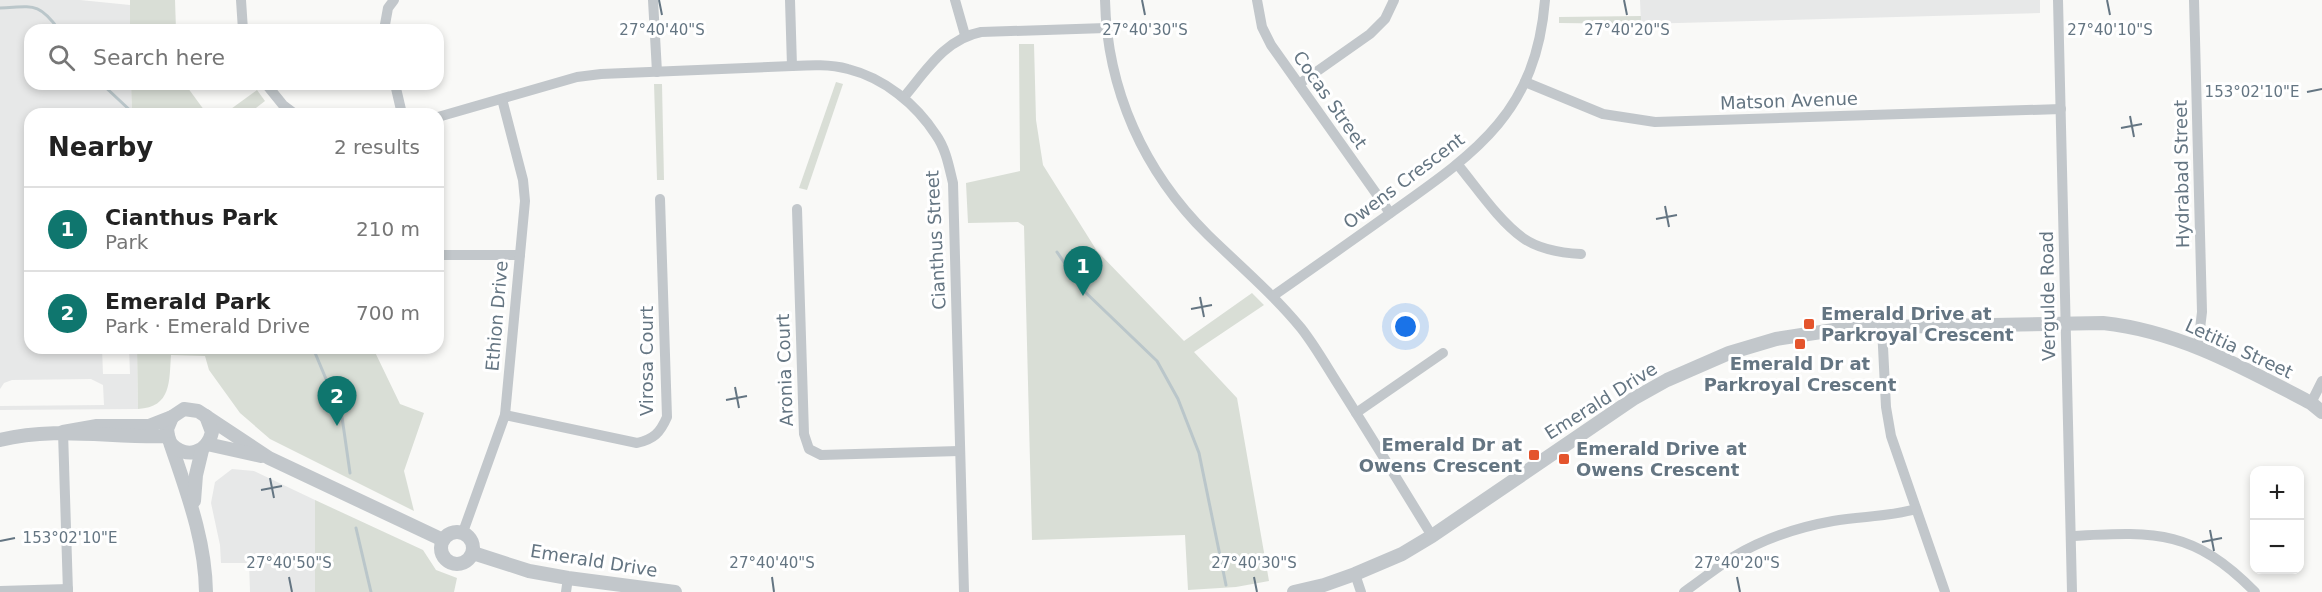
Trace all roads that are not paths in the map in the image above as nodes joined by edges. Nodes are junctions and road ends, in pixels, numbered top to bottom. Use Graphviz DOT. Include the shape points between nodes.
graph roads {
  1 [pos="241,0"];
  2 [pos="394,0"];
  3 [pos="653,0"];
  4 [pos="790,0"];
  5 [pos="955,0"];
  6 [pos="1105,0"];
  7 [pos="1257,0"];
  8 [pos="1394,0"];
  9 [pos="1545,0"];
  10 [pos="2058,0"];
  11 [pos="2194,0"];
  12 [pos="243,24"];
  13 [pos="385,24"];
  14 [pos="1106,28"];
  15 [pos="965,35"];
  16 [pos="792,66"];
  17 [pos="657,72"];
  18 [pos="1525,82"];
  19 [pos="1299,84"];
  20 [pos="271,90"];
  21 [pos="396,90"];
  22 [pos="904,97"];
  23 [pos="502,99"];
  24 [pos="287,108"];
  25 [pos="401,108"];
  26 [pos="2061,109"];
  27 [pos="444,115"];
  28 [pos="1458,165"];
  29 [pos="660,199"];
  30 [pos="797,209"];
  31 [pos="1390,213"];
  32 [pos="1581,254"];
  33 [pos="444,255"];
  34 [pos="520,255"];
  35 [pos="1273,296"];
  36 [pos="2065,324"];
  37 [pos="1882,327"];
  38 [pos="2198,346"];
  39 [pos="1443,353"];
  40 [pos="2322,381"];
  41 [pos="2316,408"];
  42 [pos="1356,413"];
  43 [pos="204,415"];
  44 [pos="505,415"];
  45 [pos="172,417"];
  46 [pos="63,432"];
  47 [pos="0,440"];
  48 [pos="169,440"];
  49 [pos="205,447"];
  50 [pos="959,451"];
  51 [pos="269,458"];
  52 [pos="194,509"];
  53 [pos="1916,509"];
  54 [pos="463,532"];
  55 [pos="1432,536"];
  56 [pos="2070,536"];
  57 [pos="443,540"];
  58 [pos="473,553"];
  59 [pos="1355,574"];
  60 [pos="567,585"];
  61 [pos="0,591"];
  62 [pos="68,591"];
  63 [pos="206,592"];
  64 [pos="675,592"];
  65 [pos="964,592"];
  66 [pos="1294,592"];
  67 [pos="1361,592"];
  68 [pos="1684,592"];
  69 [pos="1945,592"];
  70 [pos="2072,592"];
  71 [pos="2255,592"];
  1 -- 12 [label="street"];
  2 -- 13 [label="street"];
  3 -- 17 [label="street"];
  4 -- 16 [label="street"];
  5 -- 15 [label="street"];
  6 -- 14 [label="street"];
  7 -- 19 [label="street, Cocas Street" via="1262,27"];
  8 -- 19 [label="street" via="1385,19 1370,34"];
  9 -- 18 [label="street, Owens Crescent" via="1536,52"];
  10 -- 26 [label="street, Vergulde Road"];
  11 -- 38 [label="street, Hydrabad Street" via="2202,312"];
  14 -- 15 [label="street"];
  14 -- 35 [label="street" via="1121,96 1139,144 1182,208"];
  15 -- 22 [label="street" via="939,55"];
  16 -- 17 [label="street, Cianthus Street"];
  16 -- 22 [label="street, Cianthus Street" via="847,68"];
  17 -- 23 [label="street, Cianthus Street" via="577,77"];
  18 -- 26 [label="street, Matson Avenue" via="1603,114 1655,122"];
  18 -- 28 [label="street, Owens Crescent" via="1491,135"];
  19 -- 31 [label="street, Cocas Street"];
  20 -- 24 [label="street"];
  21 -- 25 [label="street"];
  22 -- 50 [label="street, Cianthus Street" via="938,136 953,183"];
  23 -- 27 [label="street, Cianthus Street"];
  23 -- 34 [label="street, Ethion Drive" via="524,180"];
  26 -- 36 [label="street, Vergulde Road"];
  28 -- 31 [label="street, Owens Crescent"];
  28 -- 32 [label="street" via="1524,239 1559,252"];
  29 -- 44 [label="street, Virosa Court" via="667,417 661,430 652,440 637,443"];
  30 -- 50 [label="street, Aronia Court" via="804,434 809,449 821,455"];
  31 -- 35 [label="street, Owens Crescent"];
  33 -- 34 [label="street"];
  34 -- 44 [label="street, Ethion Drive"];
  35 -- 42 [label="street" via="1302,330"];
  36 -- 37 [label="street, Emerald Drive"];
  36 -- 38 [label="street, Letitia Street" via="2130,326"];
  36 -- 56 [label="street, Vergulde Road"];
  37 -- 53 [label="street" via="1891,436"];
  37 -- 55 [label="street, Emerald Drive" via="1776,339 1686,371 1633,399"];
  38 -- 41 [label="street, Letitia Street"];
  39 -- 42 [label="street"];
  40 -- 41 [label="street"];
  42 -- 55 [label="street"];
  43 -- 45 [label="street" via="191,409"];
  43 -- 49 [label="street" via="212,432"];
  43 -- 51 [label="street"];
  44 -- 54 [label="street, Ethion Drive"];
  45 -- 46 [label="street" via="149,426 98,426"];
  45 -- 48 [label="street" via="167,429"];
  46 -- 47 [label="street"];
  46 -- 48 [label="street"];
  46 -- 62 [label="street"];
  48 -- 49 [label="street" via="182,452 196,453"];
  48 -- 52 [label="street"];
  49 -- 51 [label="street"];
  49 -- 52 [label="street" via="196,475"];
  50 -- 65 [label="street, Cianthus Street"];
  51 -- 57 [label="street"];
  52 -- 63 [label="street"];
  53 -- 68 [label="street" via="1801,528 1734,557"];
  53 -- 69 [label="street"];
  54 -- 57 [label="street" via="449,533"];
  54 -- 58 [label="street" via="471,538"];
  55 -- 59 [label="street, Emerald Drive"];
  56 -- 70 [label="street, Vergulde Road"];
  56 -- 71 [label="street" via="2166,536 2217,558"];
  57 -- 58 [label="street" via="441,551 451,563 461,564"];
  58 -- 60 [label="street, Emerald Drive"];
  59 -- 66 [label="street, Emerald Drive"];
  59 -- 67 [label="street"];
  60 -- 64 [label="street, Emerald Drive"];
  61 -- 62 [label="street"];
}
